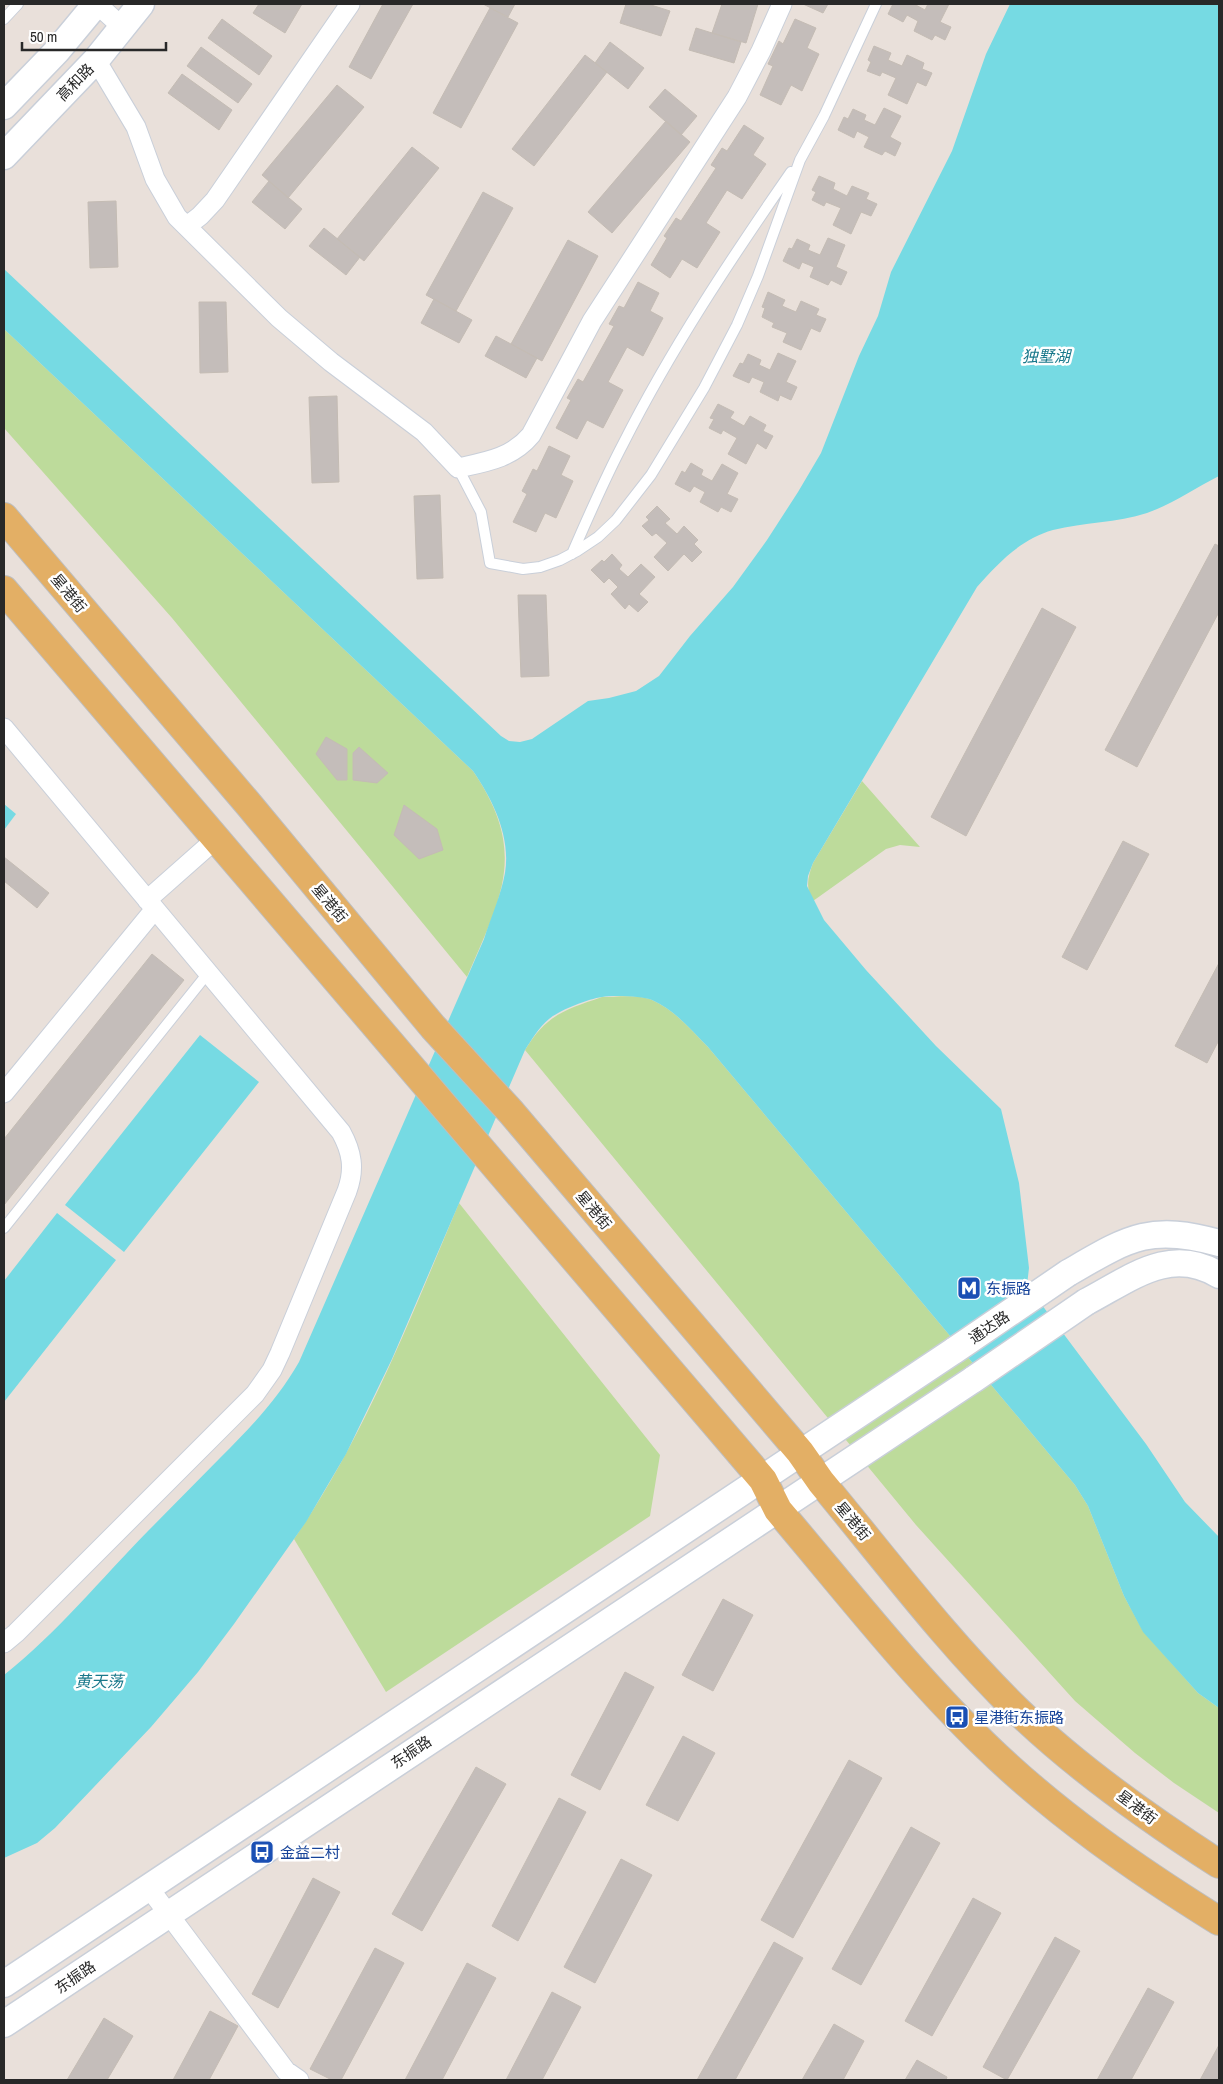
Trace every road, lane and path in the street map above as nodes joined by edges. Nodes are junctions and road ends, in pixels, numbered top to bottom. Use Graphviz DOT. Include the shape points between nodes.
graph roads {
  1 [pos="18,4"];
  2 [pos="97,4"];
  3 [pos="141,4"];
  4 [pos="350,4"];
  5 [pos="782,4"];
  6 [pos="876,4"];
  7 [pos="4,19"];
  8 [pos="122,27"];
  9 [pos="96,60"];
  10 [pos="4,106"];
  11 [pos="4,156"];
  12 [pos="800,160"];
  13 [pos="187,226"];
  14 [pos="458,468"];
  15 [pos="4,517"];
  16 [pos="572,554"];
  17 [pos="4,590"];
  18 [pos="4,728"];
  19 [pos="216,839"];
  20 [pos="151,904"];
  21 [pos="208,973"];
  22 [pos="4,1093"];
  23 [pos="4,1228"];
  24 [pos="1219,1243"];
  25 [pos="1219,1275"];
  26 [pos="800,1452"];
  27 [pos="762,1480"];
  28 [pos="821,1482"];
  29 [pos="778,1510"];
  30 [pos="4,1643"];
  31 [pos="1219,1864"];
  32 [pos="149,1888"];
  33 [pos="168,1914"];
  34 [pos="1213,1916"];
  35 [pos="4,1984"];
  36 [pos="4,2024"];
  37 [pos="299,2080"];
  1 -- 7 [label="lane"];
  2 -- 8 [label="street"];
  2 -- 10 [label="main road"];
  3 -- 8 [label="main road, 高和路"];
  4 -- 13 [label="street" via="215,200"];
  5 -- 14 [label="street" via="737,97 592,321 531,435 524,444 504,457"];
  6 -- 12 [label="lane"];
  8 -- 9 [label="main road, 高和路"];
  9 -- 11 [label="main road, 高和路"];
  9 -- 13 [label="street" via="136,127 164,195"];
  12 -- 16 [label="lane" via="689,326 623,443"];
  12 -- 16 [label="lane" via="758,276 704,388 664,456 634,498 598,537"];
  13 -- 14 [label="street" via="279,318 330,362 424,432"];
  14 -- 16 [label="lane" via="481,512 490,562 523,568 540,566"];
  15 -- 26 [label="main road, 星港街" via="434,1027 511,1112"];
  17 -- 19 [label="main road"];
  18 -- 20 [label="street"];
  19 -- 20 [label="street"];
  19 -- 27 [label="main road"];
  20 -- 21 [label="street"];
  20 -- 22 [label="street"];
  21 -- 23 [label="lane"];
  21 -- 30 [label="street" via="341,1132 352,1156 351,1180 280,1353 265,1380"];
  24 -- 26 [label="main road, 通达路, bridge" via="1178,1234 1142,1236 1126,1241 1068,1273"];
  25 -- 28 [label="main road, bridge" via="1193,1264 1170,1262 1154,1266 1086,1302"];
  26 -- 27 [label="main road"];
  26 -- 28 [label="main road, 星港街"];
  27 -- 29 [label="main road"];
  27 -- 32 [label="main road"];
  28 -- 29 [label="main road, 东振路"];
  28 -- 31 [label="main road, 星港街" via="963,1654 1019,1712 1145,1814"];
  29 -- 33 [label="main road, 东振路"];
  29 -- 34 [label="main road" via="926,1685 986,1747 1133,1866"];
  32 -- 33 [label="street"];
  32 -- 35 [label="main road"];
  33 -- 36 [label="main road, 东振路"];
  33 -- 37 [label="street" via="286,2071"];
}
